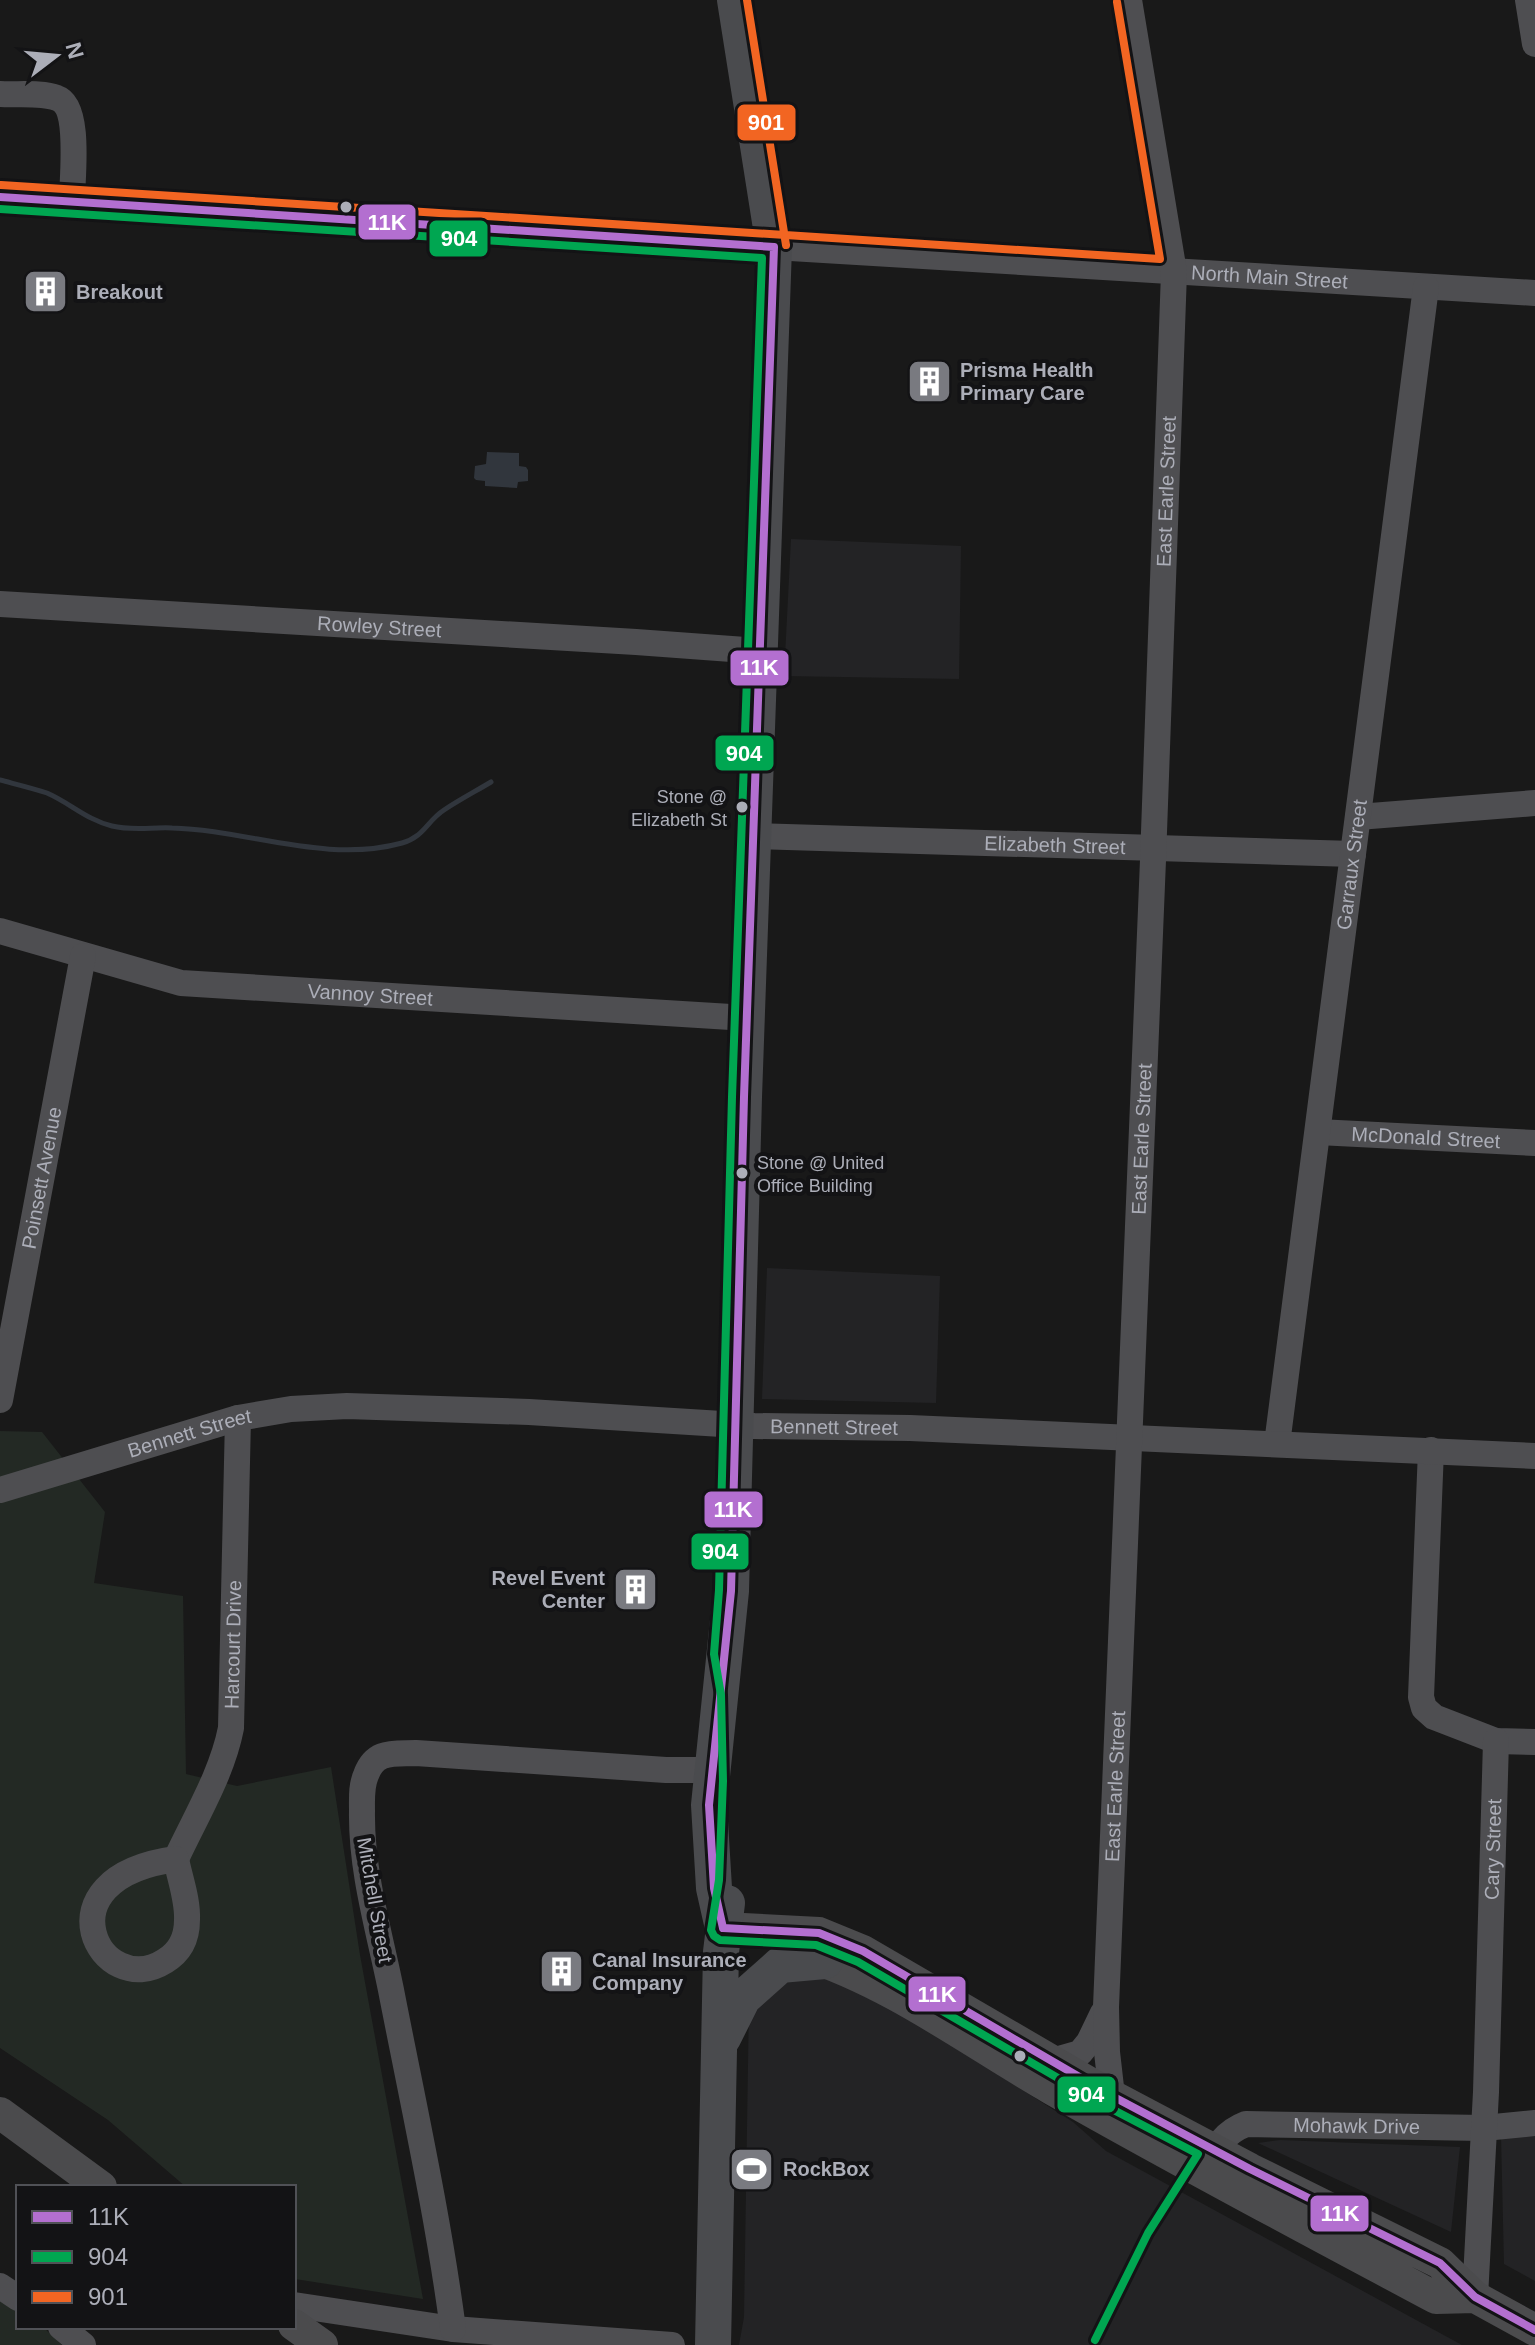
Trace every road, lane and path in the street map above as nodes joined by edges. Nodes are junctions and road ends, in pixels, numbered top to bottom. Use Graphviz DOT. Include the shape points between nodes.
graph roads {
  1 [pos="735,0"];
  2 [pos="1129,0"];
  3 [pos="1528,0"];
  4 [pos="1535,44"];
  5 [pos="0,94"];
  6 [pos="0,197"];
  7 [pos="72,200"];
  8 [pos="774,247"];
  9 [pos="1174,272"];
  10 [pos="1426,287"];
  11 [pos="1535,293"];
  12 [pos="0,604"];
  13 [pos="759,651"];
  14 [pos="1535,803"];
  15 [pos="1358,817"];
  16 [pos="755,836"];
  17 [pos="1153,848"];
  18 [pos="1353,854"];
  19 [pos="0,931"];
  20 [pos="83,956"];
  21 [pos="747,1018"];
  22 [pos="1318,1132"];
  23 [pos="1535,1143"];
  24 [pos="0,1400"];
  25 [pos="238,1418"];
  26 [pos="734,1425"];
  27 [pos="1130,1437"];
  28 [pos="1277,1444"];
  29 [pos="1431,1450"];
  30 [pos="1535,1456"];
  31 [pos="0,1490"];
  32 [pos="726,1654"];
  33 [pos="1496,1741"];
  34 [pos="1535,1742"];
  35 [pos="712,1770"];
  36 [pos="176,1859"];
  37 [pos="723,1928"];
  38 [pos="825,1961"];
  39 [pos="1106,2007"];
  40 [pos="720,2043"];
  41 [pos="1052,2061"];
  42 [pos="1112,2096"];
  43 [pos="0,2113"];
  44 [pos="1535,2123"];
  45 [pos="1484,2128"];
  46 [pos="1209,2161"];
  47 [pos="98,2185"];
  48 [pos="1475,2297"];
  49 [pos="296,2305"];
  50 [pos="296,2326"];
  51 [pos="63,2329"];
  52 [pos="453,2329"];
  53 [pos="1535,2330"];
  54 [pos="83,2345"];
  55 [pos="322,2345"];
  56 [pos="672,2345"];
  57 [pos="713,2345"];
  1 -- 8 [label="highway"];
  2 -- 9 [label="street, East Earle Street"];
  3 -- 4 [label="street"];
  5 -- 7 [label="street" via="51,96 66,103 72,122"];
  6 -- 7 [label="street, North Main Street"];
  7 -- 8 [label="street, North Main Street"];
  8 -- 9 [label="street, North Main Street"];
  8 -- 13 [label="highway"];
  9 -- 10 [label="street, North Main Street"];
  9 -- 17 [label="street, East Earle Street"];
  10 -- 11 [label="street, North Main Street"];
  10 -- 15 [label="street, Garraux Street"];
  12 -- 13 [label="street, Rowley Street"];
  13 -- 16 [label="highway"];
  14 -- 15 [label="street"];
  15 -- 18 [label="street, Garraux Street"];
  16 -- 17 [label="street, Elizabeth Street"];
  16 -- 21 [label="highway"];
  17 -- 18 [label="street, Elizabeth Street"];
  17 -- 27 [label="street, East Earle Street"];
  18 -- 22 [label="street, Garraux Street"];
  19 -- 20 [label="street, Vannoy Street"];
  20 -- 21 [label="street, Vannoy Street" via="181,983"];
  20 -- 24 [label="street, Poinsett Avenue"];
  21 -- 26 [label="highway"];
  22 -- 23 [label="street, McDonald Street"];
  22 -- 28 [label="street, Garraux Street"];
  25 -- 26 [label="street, Bennett Street" via="291,1409 388,1406"];
  25 -- 31 [label="street, Bennett Street"];
  25 -- 36 [label="street, Harcourt Drive" via="231,1728 227,1750"];
  26 -- 27 [label="street, Bennett Street"];
  26 -- 32 [label="highway"];
  27 -- 28 [label="street, Bennett Street"];
  27 -- 39 [label="street, East Earle Street"];
  28 -- 29 [label="street, Bennett Street"];
  29 -- 30 [label="street, Bennett Street"];
  29 -- 33 [label="street" via="1421,1697 1434,1717"];
  32 -- 35 [label="highway"];
  32 -- 37 [label="highway" via="733,1694 735,1781 731,1881"];
  33 -- 34 [label="street"];
  33 -- 45 [label="street, Cary Street"];
  35 -- 37 [label="highway" via="714,1888"];
  35 -- 52 [label="street, Mitchell Street" via="416,1753 384,1755 374,1759 366,1773 362,1836 369,1892 430,2186"];
  36 -- 36 [label="street" via="114,1880 101,1892 91,1923 97,1943 112,1961 143,1969 176,1954 187,1924"];
  37 -- 38 [label="main road"];
  37 -- 40 [label="highway"];
  37 -- 41 [label="main road" via="819,1933 863,1951"];
  38 -- 40 [label="highway" via="780,1965 743,1998"];
  38 -- 46 [label="main road" via="888,1991 1051,2089"];
  39 -- 41 [label="street, East Earle Street" via="1080,2053"];
  39 -- 42 [label="street, East Earle Street"];
  40 -- 57 [label="highway"];
  41 -- 42 [label="main road"];
  42 -- 46 [label="main road"];
  43 -- 47 [label="main road"];
  44 -- 45 [label="street, Mohawk Drive"];
  45 -- 46 [label="street, Mohawk Drive" via="1246,2124 1224,2136"];
  45 -- 48 [label="street, Cary Street"];
  46 -- 48 [label="main road" via="1250,2169 1440,2263"];
  48 -- 53 [label="main road"];
  49 -- 52 [label="street"];
  50 -- 55 [label="main road"];
  51 -- 54 [label="street"];
  52 -- 56 [label="street"];
}
